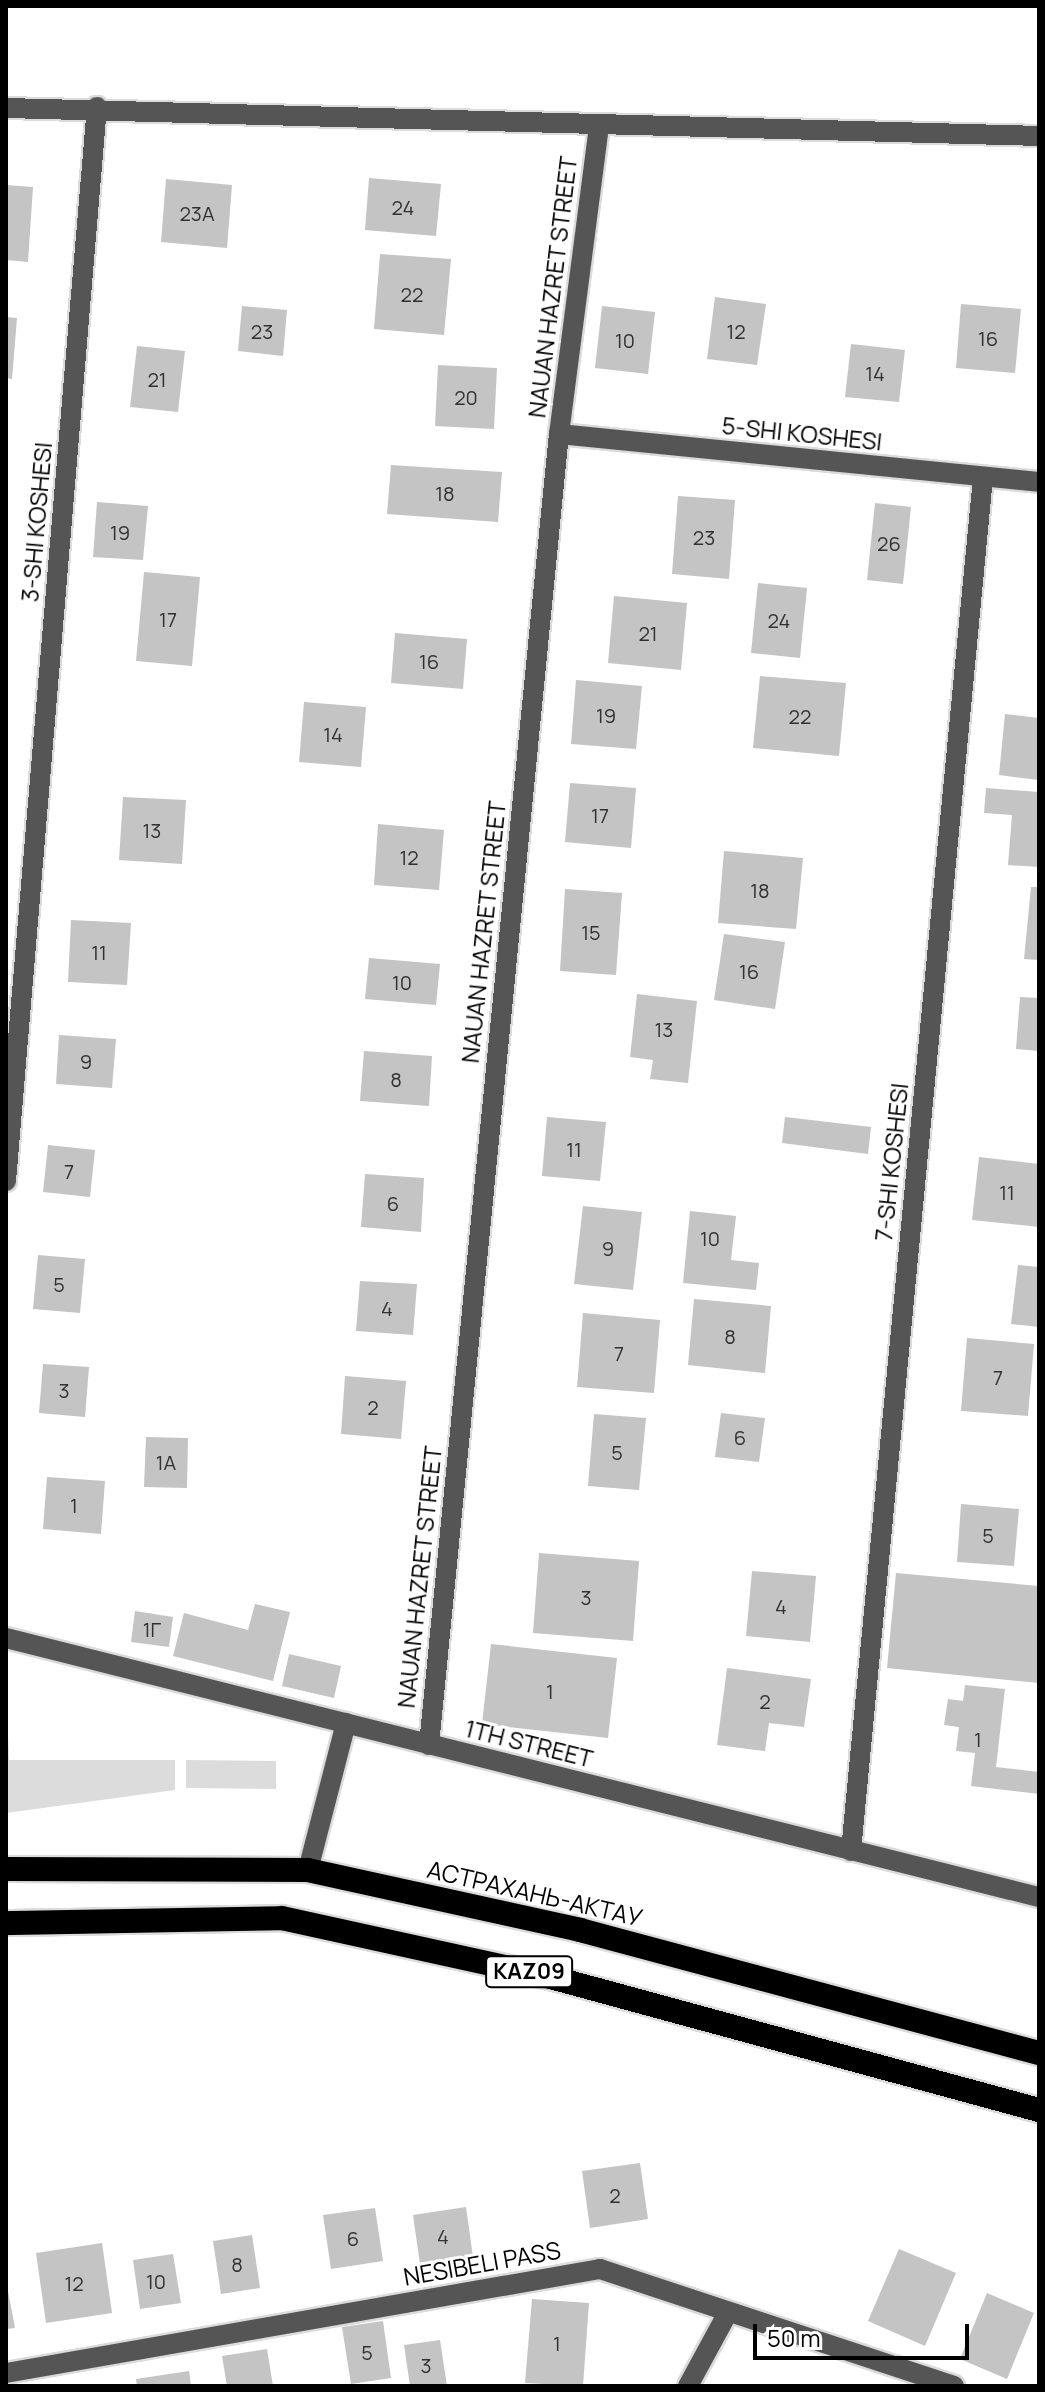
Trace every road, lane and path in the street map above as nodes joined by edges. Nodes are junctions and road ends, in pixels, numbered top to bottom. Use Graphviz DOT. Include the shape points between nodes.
graph roads {
  1 [pos="97,107"];
  2 [pos="6,108"];
  3 [pos="599,125"];
  4 [pos="1039,136"];
  5 [pos="559,434"];
  6 [pos="983,478"];
  7 [pos="1039,482"];
  8 [pos="6,1181"];
  9 [pos="6,1638"];
  10 [pos="346,1723"];
  11 [pos="429,1745"];
  12 [pos="851,1851"];
  13 [pos="6,1869"];
  14 [pos="308,1870"];
  15 [pos="1039,1897"];
  16 [pos="6,1923"];
  17 [pos="1039,2053"];
  18 [pos="1039,2110"];
  19 [pos="726,2316"];
  20 [pos="6,2373"];
  21 [pos="688,2386"];
  22 [pos="954,2386"];
  1 -- 2 [label="street"];
  1 -- 3 [label="street"];
  1 -- 8 [label="street, 3-SHI KOSHESI"];
  3 -- 4 [label="street"];
  3 -- 5 [label="street, NAUAN HAZRET STREET"];
  5 -- 6 [label="street, 5-SHI KOSHESI"];
  5 -- 11 [label="street, NAUAN HAZRET STREET"];
  6 -- 7 [label="street, 5-SHI KOSHESI"];
  6 -- 12 [label="street, 7-SHI KOSHESI"];
  9 -- 10 [label="street, 1TH STREET"];
  10 -- 11 [label="street, 1TH STREET"];
  10 -- 14 [label="street"];
  11 -- 12 [label="street, 1TH STREET"];
  12 -- 15 [label="street, 1TH STREET"];
  13 -- 14 [label="highway, АСТРАХАНЬ-АКТАУ / KAZ09"];
  14 -- 17 [label="highway, АСТРАХАНЬ-АКТАУ / KAZ09" via="580,1930"];
  16 -- 18 [label="highway, KAZ09" via="282,1918 554,1978"];
  19 -- 20 [label="street, NESIBELI PASS" via="600,2269"];
  19 -- 21 [label="street"];
  19 -- 22 [label="street, NESIBELI PASS"];
}
